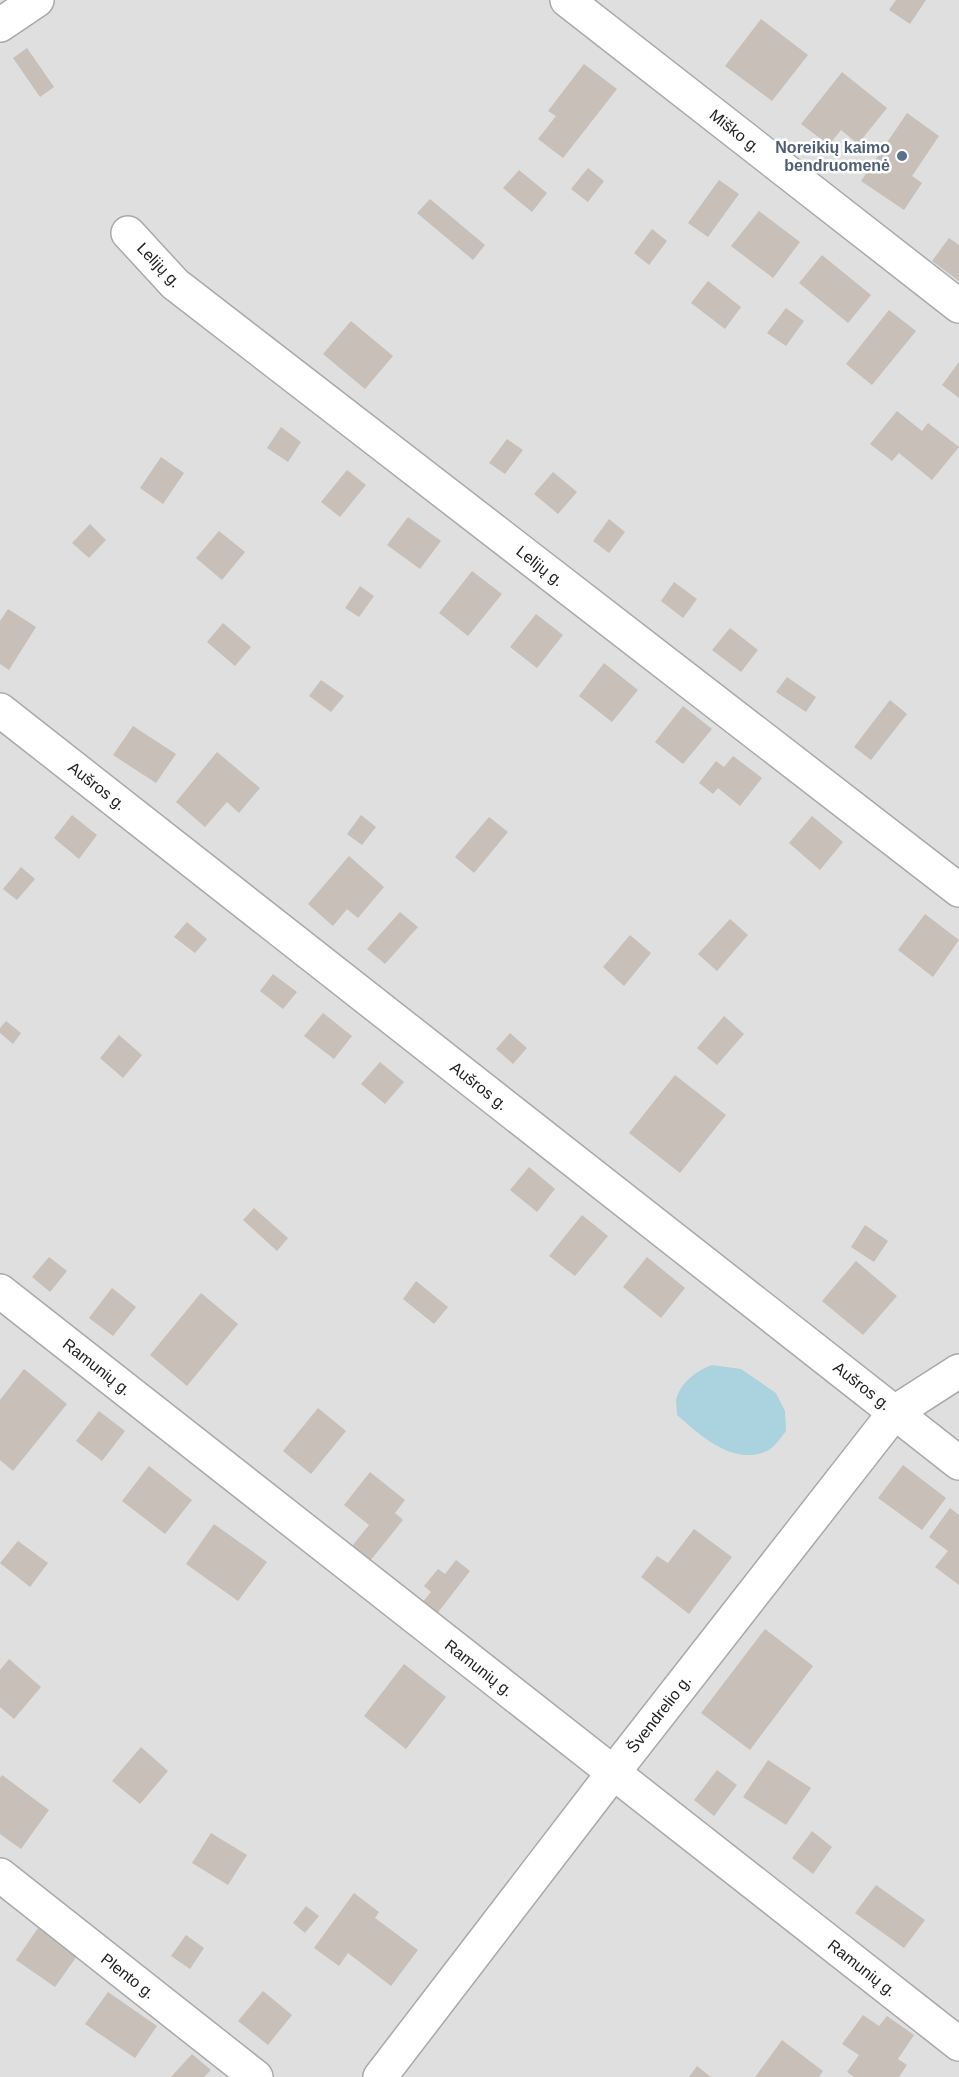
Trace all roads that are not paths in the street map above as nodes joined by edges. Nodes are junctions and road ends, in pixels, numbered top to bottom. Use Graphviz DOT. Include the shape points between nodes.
graph roads {
  1 [pos="37,0"];
  2 [pos="567,0"];
  3 [pos="0,26"];
  4 [pos="128,233"];
  5 [pos="959,306"];
  6 [pos="0,710"];
  7 [pos="959,890"];
  8 [pos="0,1291"];
  9 [pos="959,1371"];
  10 [pos="895,1412"];
  11 [pos="959,1463"];
  12 [pos="613,1773"];
  13 [pos="0,1875"];
  14 [pos="959,2044"];
  15 [pos="256,2077"];
  16 [pos="380,2077"];
  1 -- 3 [label="street"];
  2 -- 5 [label="street, Miško g."];
  4 -- 7 [label="street, Lelijų g." via="175,284"];
  6 -- 10 [label="street, Aušros g."];
  8 -- 12 [label="street, Ramunių g."];
  9 -- 10 [label="street, Švendrelio g."];
  10 -- 11 [label="street, Aušros g."];
  10 -- 12 [label="street, Švendrelio g."];
  12 -- 14 [label="street, Ramunių g."];
  12 -- 16 [label="street, Švendrelio g."];
  13 -- 15 [label="street, Plento g."];
}
